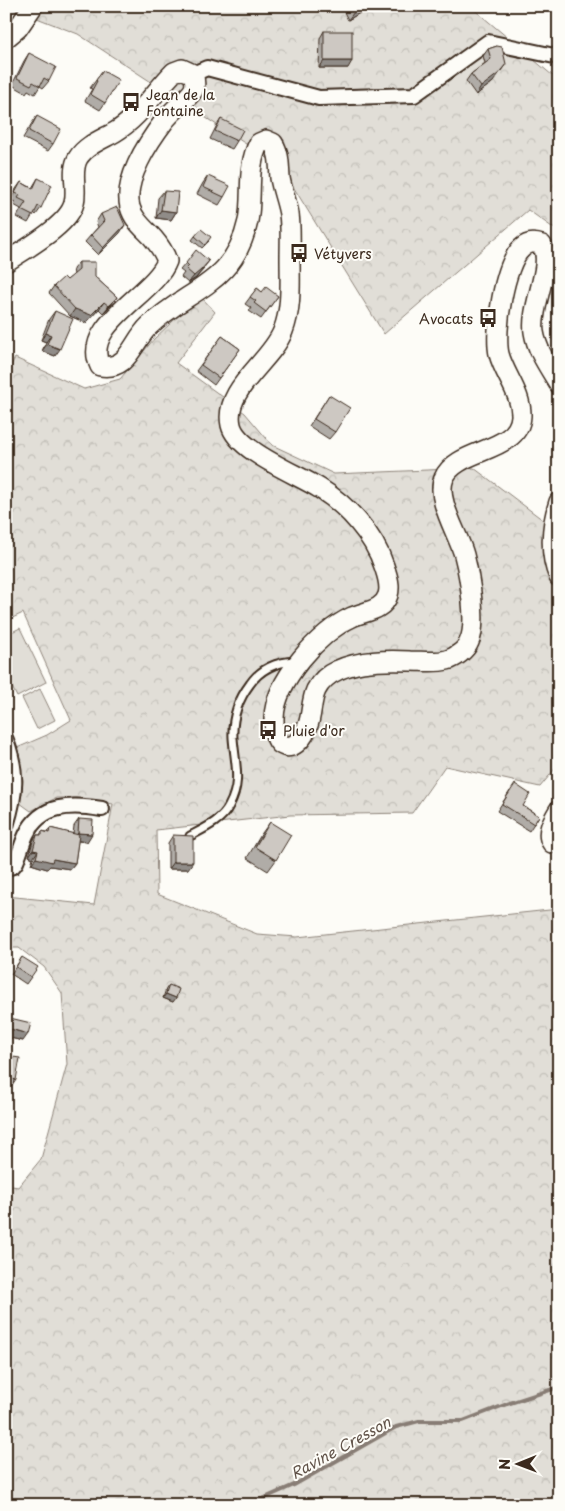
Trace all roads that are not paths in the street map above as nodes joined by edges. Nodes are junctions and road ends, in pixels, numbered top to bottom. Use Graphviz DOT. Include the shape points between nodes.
graph roads {
  1 [pos="33,6"];
  2 [pos="6,38"];
  3 [pos="559,57"];
  4 [pos="193,74"];
  5 [pos="6,262"];
  6 [pos="559,384"];
  7 [pos="559,502"];
  8 [pos="559,577"];
  9 [pos="301,660"];
  10 [pos="6,740"];
  11 [pos="102,809"];
  12 [pos="559,810"];
  13 [pos="6,826"];
  14 [pos="190,836"];
  15 [pos="559,843"];
  16 [pos="6,868"];
  1 -- 2 [label="main road" via="18,28"];
  3 -- 4 [label="street" via="488,42 414,95 319,98 207,68"];
  4 -- 5 [label="main road" via="182,70 174,72 134,118 118,131 86,148 75,166 74,202 70,212 61,223"];
  4 -- 9 [label="main road" via="192,92 165,120 134,171 128,197 135,219 163,251 167,260 164,270 100,335 98,361 100,366 116,366 124,361 148,327 223,272 238,250 247,223 253,154 258,143 266,140 273,143 278,150 280,181 288,213 288,315 282,335 236,394 230,408 232,426 239,440 323,490 356,519 380,554 389,586 389,593 378,608 351,617 336,627"];
  6 -- 9 [label="main road" via="537,345 534,332 535,306 546,255 542,245 533,243 519,250 513,262 498,316 499,352 520,404 519,424 500,444 458,461 442,480 442,494 464,553 471,593 469,642 450,660 394,660 353,665 336,671 317,688 308,727 300,741 287,747 278,741 275,708 280,692"];
  7 -- 8 [label="main road" via="552,552"];
  9 -- 14 [label="lane" via="282,662 257,673 242,695 235,715 233,738 238,769 236,790 218,820"];
  10 -- 13 [label="street" via="15,784 14,801"];
  11 -- 16 [label="street" via="82,805 49,811 30,827 16,862"];
  12 -- 15 [label="main road" via="549,832 552,843"];
}
